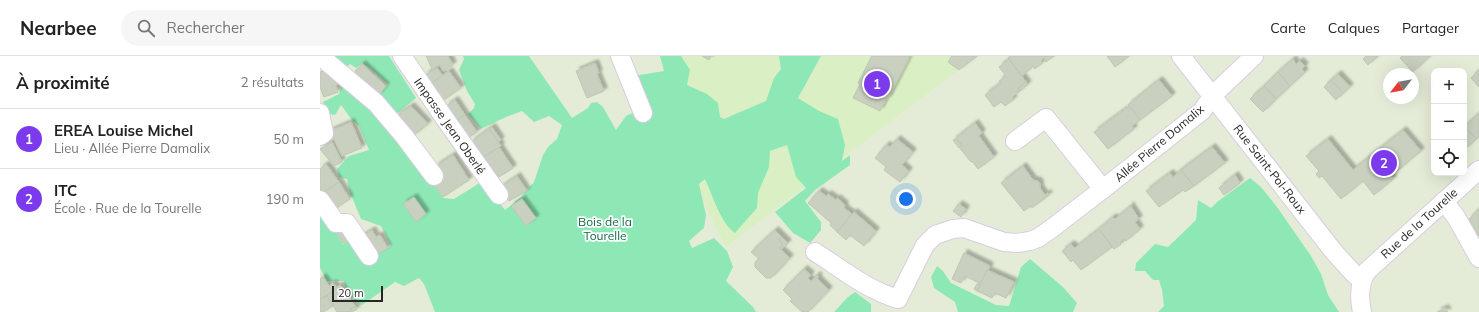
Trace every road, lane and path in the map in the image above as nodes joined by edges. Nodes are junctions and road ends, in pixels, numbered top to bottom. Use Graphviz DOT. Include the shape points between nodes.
graph roads {
  1 [pos="320,56"];
  2 [pos="402,56"];
  3 [pos="620,56"];
  4 [pos="1181,56"];
  5 [pos="1254,56"];
  6 [pos="1213,95"];
  7 [pos="320,113"];
  8 [pos="643,113"];
  9 [pos="320,136"];
  10 [pos="1015,141"];
  11 [pos="1479,170"];
  12 [pos="434,176"];
  13 [pos="1103,190"];
  14 [pos="499,195"];
  15 [pos="320,200"];
  16 [pos="1444,201"];
  17 [pos="815,252"];
  18 [pos="369,256"];
  19 [pos="1479,258"];
  20 [pos="1362,279"];
  21 [pos="1362,312"];
  1 -- 12 [label="street" via="376,104"];
  2 -- 14 [label="street, Impasse Jean Oberlé"];
  3 -- 8 [label="street"];
  4 -- 6 [label="street, Rue Saint-Pol-Roux"];
  5 -- 6 [label="street, Allée Pierre Damalix"];
  6 -- 13 [label="street, Allée Pierre Damalix" via="1202,111"];
  6 -- 20 [label="street, Rue Saint-Pol-Roux" via="1334,252"];
  7 -- 9 [label="street" via="324,133"];
  10 -- 13 [label="street, Allée Pierre Damalix" via="1046,118"];
  11 -- 16 [label="street, Rue de la Tourelle"];
  13 -- 17 [label="street, Allée Pierre Damalix" via="1051,229 1030,241 1004,242 964,228 953,228 935,235 924,245 898,299 870,288"];
  15 -- 18 [label="street" via="336,223 347,223"];
  16 -- 19 [label="street"];
  16 -- 20 [label="street, Rue de la Tourelle" via="1372,265"];
  20 -- 21 [label="street"];
}
